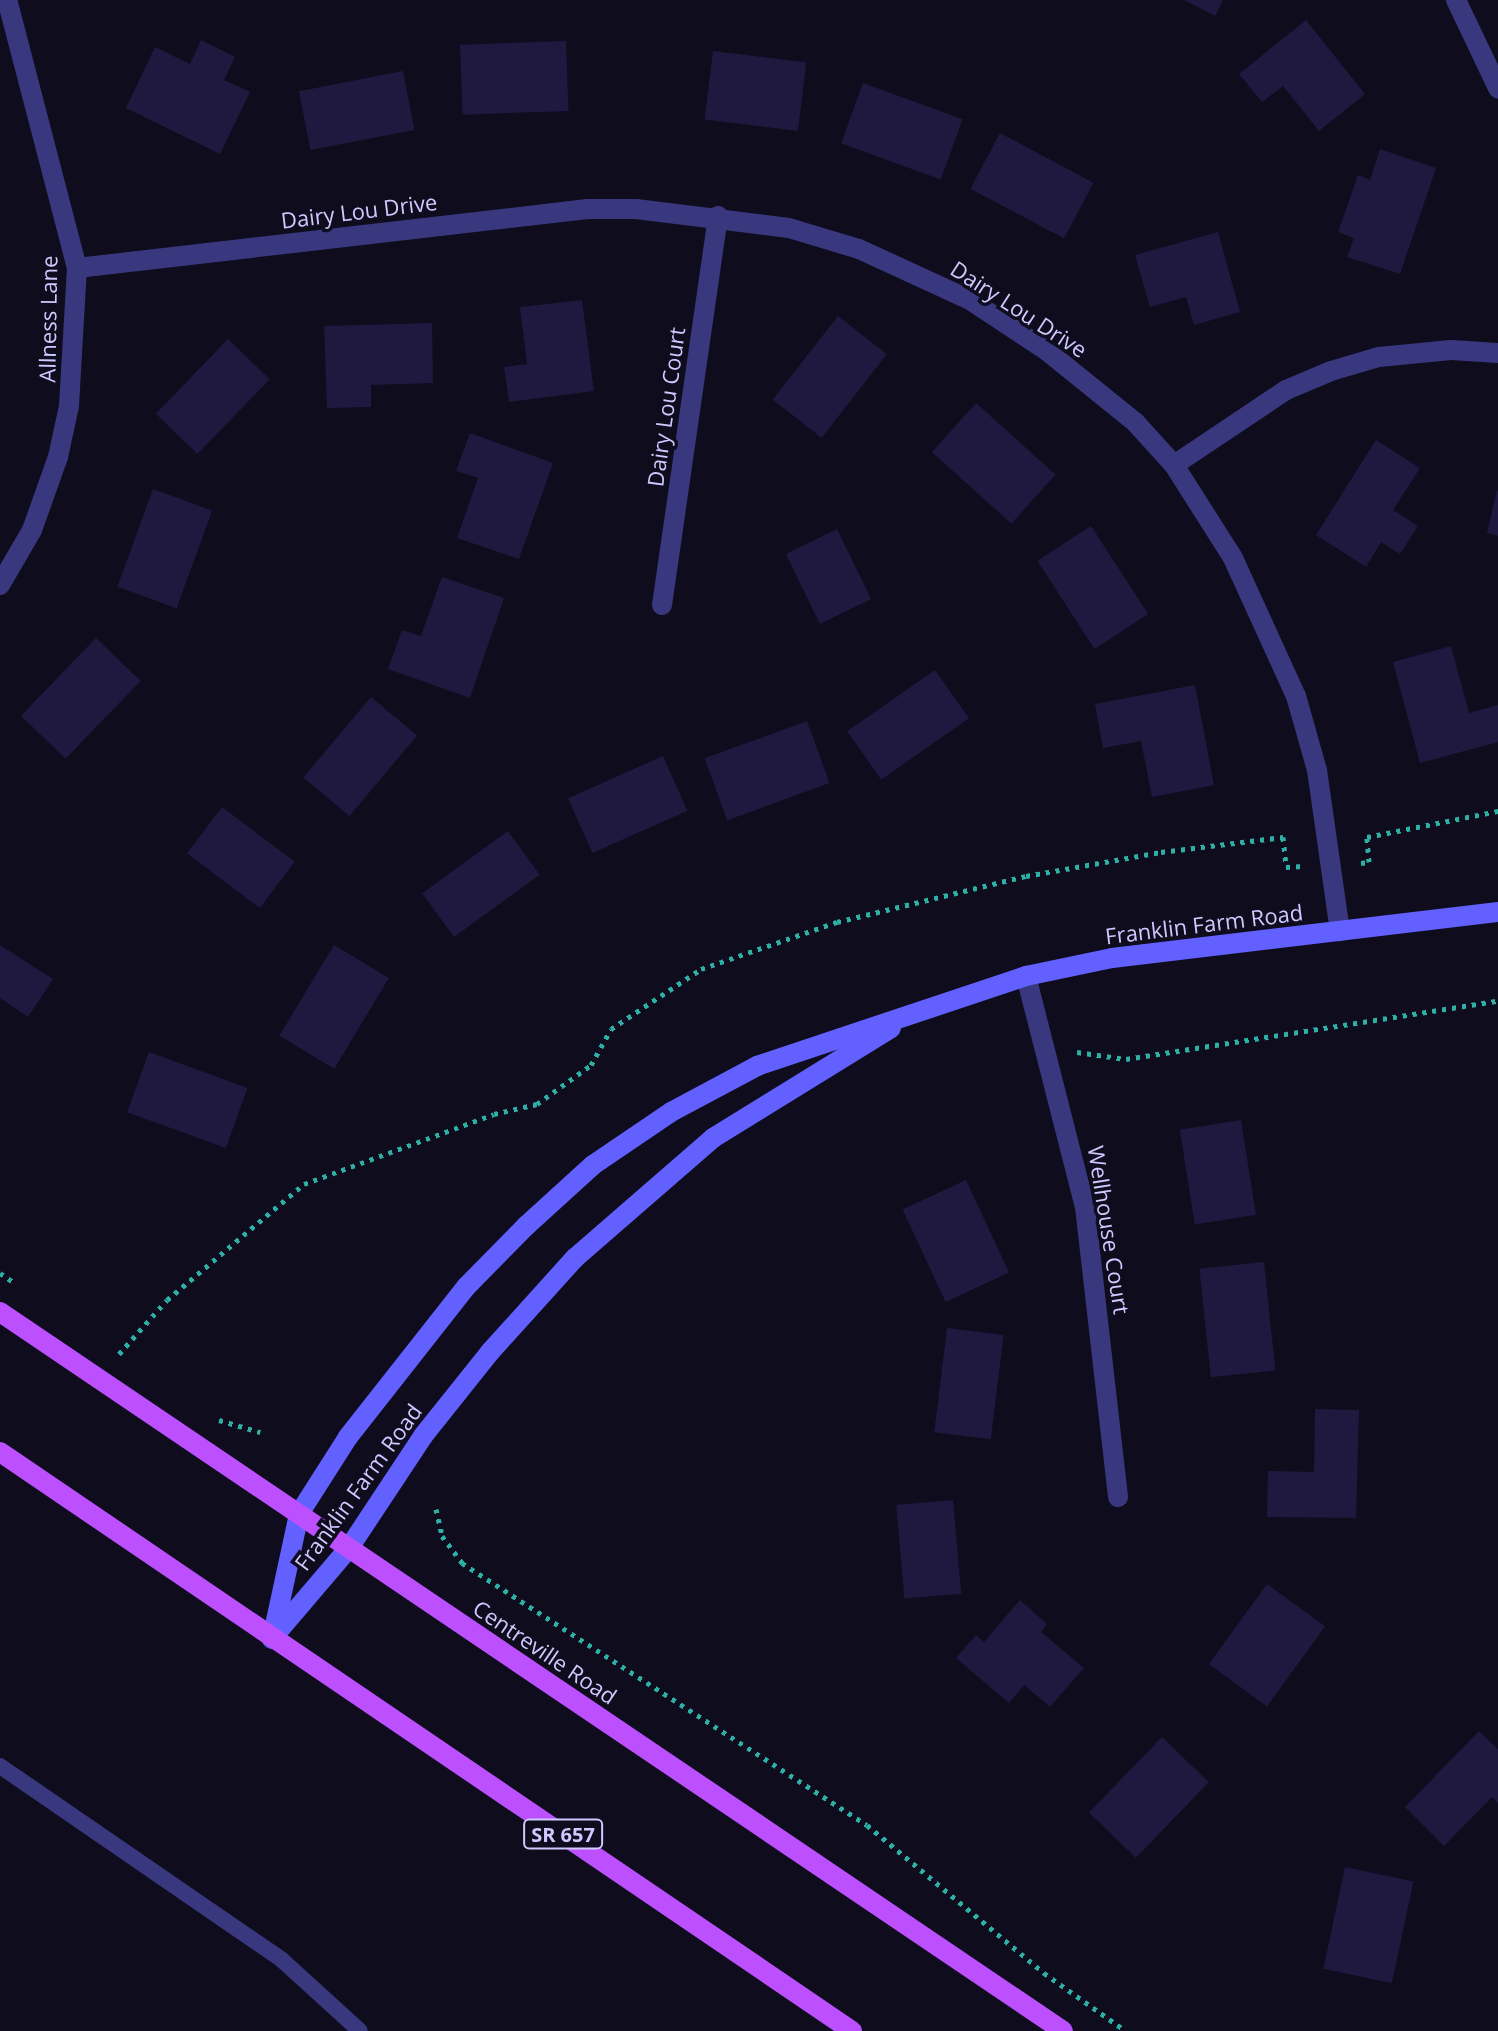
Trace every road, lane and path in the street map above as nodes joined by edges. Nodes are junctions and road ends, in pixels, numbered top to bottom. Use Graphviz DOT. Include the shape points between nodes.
graph roads {
  1 [pos="7,0"];
  2 [pos="1456,0"];
  3 [pos="1498,88"];
  4 [pos="718,216"];
  5 [pos="77,268"];
  6 [pos="1498,353"];
  7 [pos="1174,465"];
  8 [pos="0,585"];
  9 [pos="662,605"];
  10 [pos="1498,811"];
  11 [pos="1330,866"];
  12 [pos="1498,912"];
  13 [pos="1340,931"];
  14 [pos="1026,976"];
  15 [pos="1498,1001"];
  16 [pos="921,1008"];
  17 [pos="1049,1058"];
  18 [pos="0,1273"];
  19 [pos="24,1289"];
  20 [pos="0,1312"];
  21 [pos="109,1347"];
  22 [pos="210,1414"];
  23 [pos="260,1432"];
  24 [pos="0,1452"];
  25 [pos="1118,1497"];
  26 [pos="436,1509"];
  27 [pos="299,1514"];
  28 [pos="349,1548"];
  29 [pos="272,1639"];
  30 [pos="0,1766"];
  31 [pos="360,2031"];
  32 [pos="852,2031"];
  33 [pos="1063,2031"];
  34 [pos="1126,2031"];
  1 -- 5 [label="street, Allness Lane"];
  2 -- 3 [label="street"];
  4 -- 5 [label="street, Dairy Lou Drive" via="588,209"];
  4 -- 7 [label="street, Dairy Lou Drive" via="789,228 859,249 970,300 1047,351 1135,422"];
  4 -- 9 [label="street, Dairy Lou Court"];
  5 -- 8 [label="street, Allness Lane" via="69,406 58,457 32,530"];
  6 -- 7 [label="street" via="1451,350 1379,357 1331,371 1286,390"];
  7 -- 11 [label="street, Dairy Lou Drive" via="1233,558 1296,696 1317,770"];
  10 -- 11 [label="path" via="1367,837 1369,862"];
  11 -- 13 [label="street, Dairy Lou Drive"];
  11 -- 21 [label="path" via="1286,867 1283,837 1161,852 1026,876 837,922 701,969 611,1029 591,1065 537,1104 494,1114 304,1184 167,1300 121,1356"];
  12 -- 13 [label="main road, Franklin Farm Road"];
  13 -- 14 [label="main road, Franklin Farm Road" via="1112,958"];
  14 -- 16 [label="main road, Franklin Farm Road"];
  14 -- 17 [label="street, Wellhouse Court"];
  15 -- 17 [label="path" via="1126,1059 1075,1051"];
  16 -- 27 [label="main road, Franklin Farm Road" via="757,1066 671,1112 593,1165 466,1287 348,1437"];
  16 -- 28 [label="main road, Franklin Farm Road" via="713,1138 575,1258 423,1436"];
  17 -- 25 [label="street, Wellhouse Court" via="1085,1207"];
  18 -- 19 [label="path"];
  20 -- 27 [label="main road, Centreville Road"];
  22 -- 23 [label="path"];
  24 -- 29 [label="main road, SR 657"];
  26 -- 34 [label="path" via="442,1536 462,1563 867,1825 1044,1973"];
  27 -- 28 [label="main road, Centreville Road"];
  27 -- 29 [label="main road, Franklin Farm Road"];
  28 -- 29 [label="main road, Franklin Farm Road"];
  28 -- 33 [label="main road, Centreville Road"];
  29 -- 32 [label="main road, SR 657"];
  30 -- 31 [label="lane" via="282,1960"];
}
